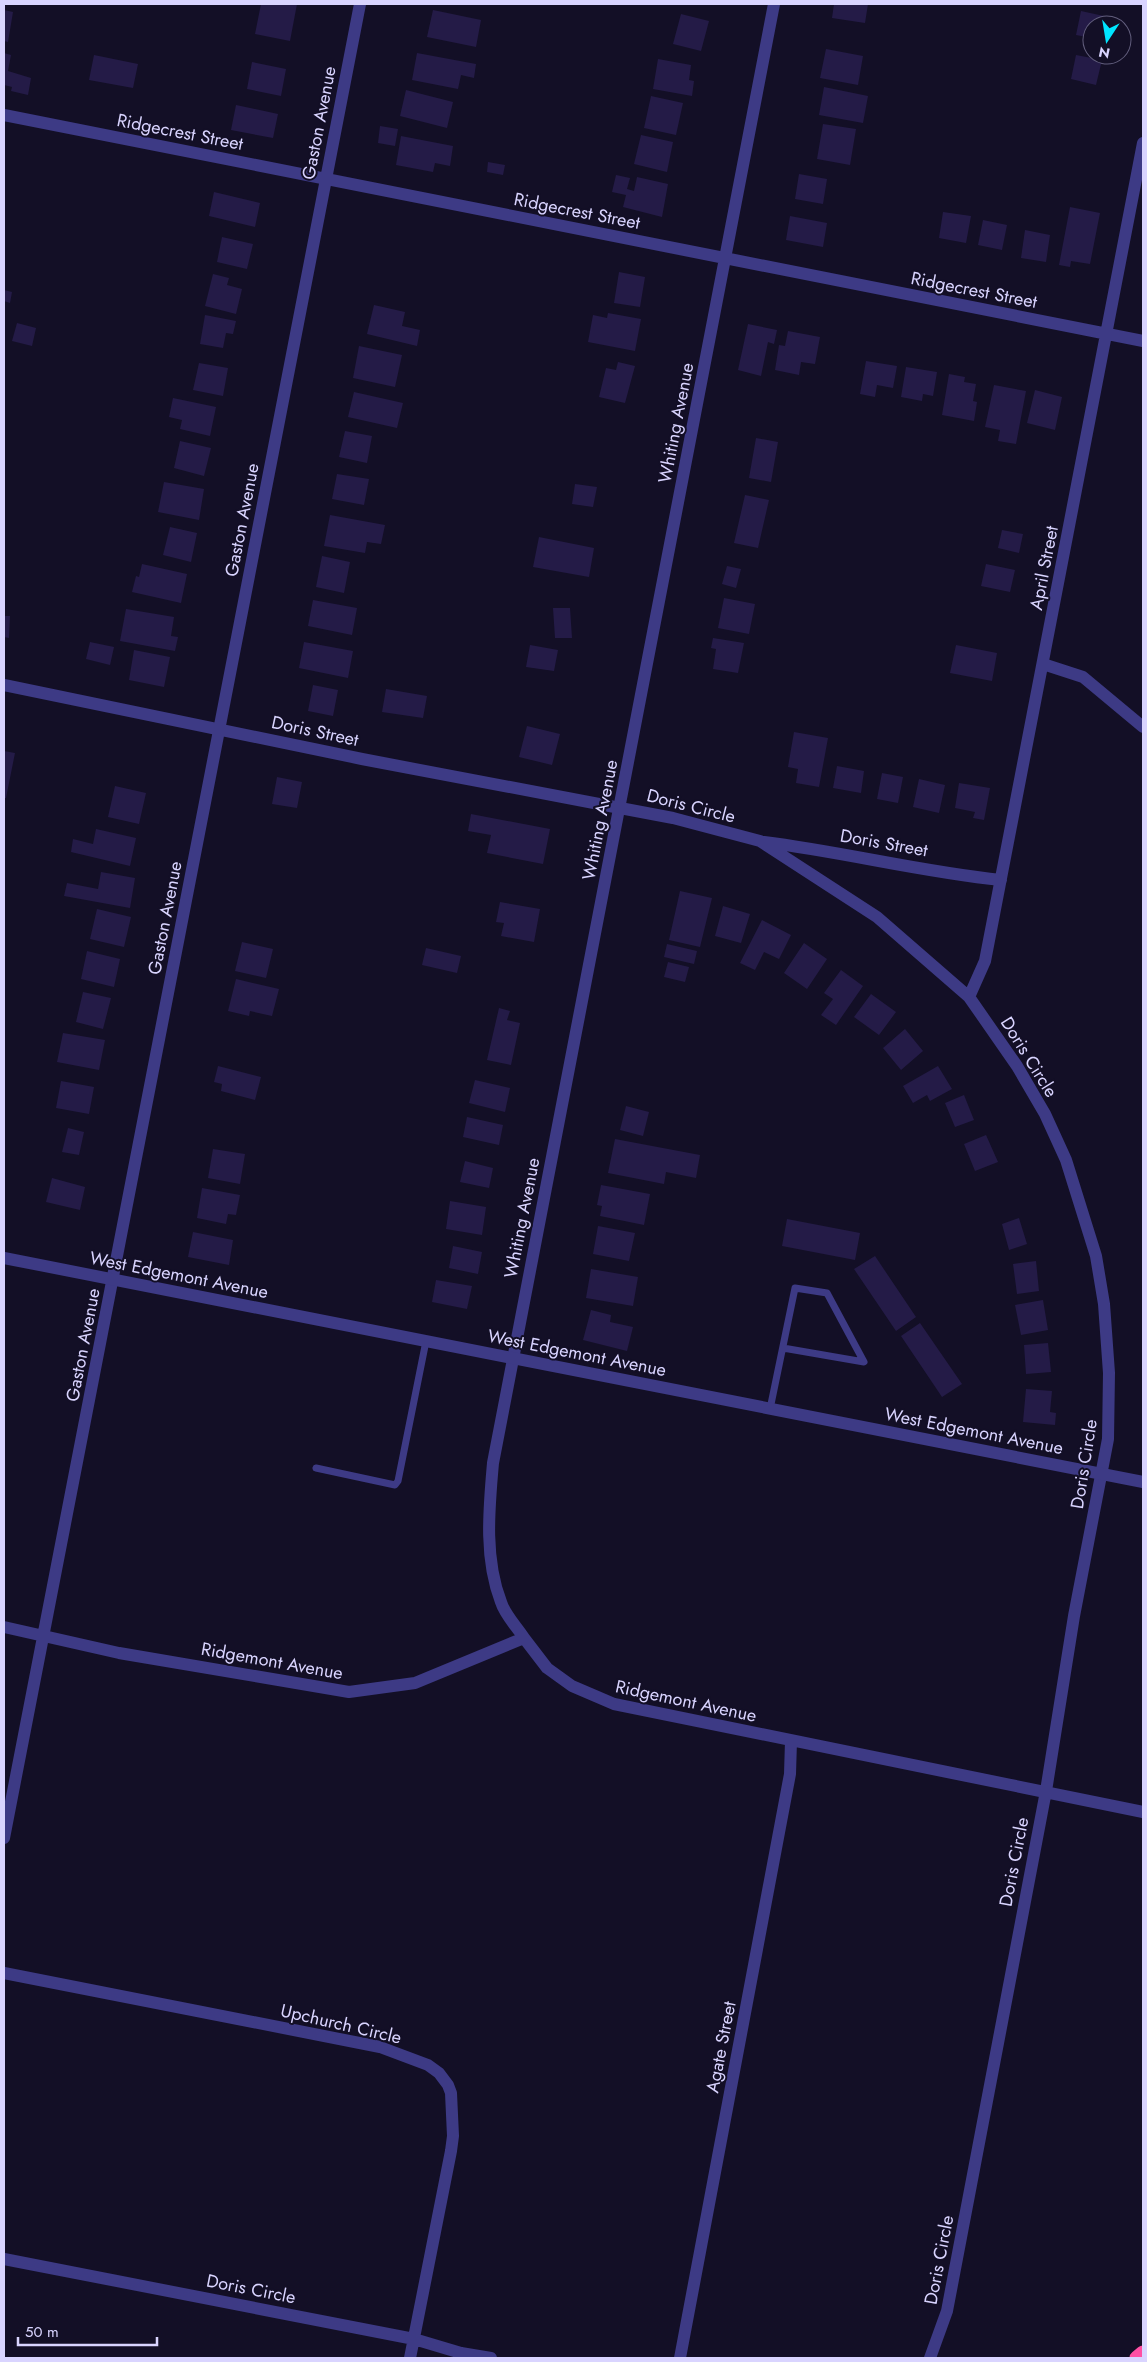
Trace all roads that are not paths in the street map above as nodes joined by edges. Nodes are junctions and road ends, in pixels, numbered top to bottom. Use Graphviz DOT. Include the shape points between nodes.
graph roads {
  1 [pos="360,4"];
  2 [pos="774,4"];
  3 [pos="4,115"];
  4 [pos="1143,148"];
  5 [pos="326,179"];
  6 [pos="725,259"];
  7 [pos="1106,334"];
  8 [pos="1143,341"];
  9 [pos="1043,664"];
  10 [pos="4,686"];
  11 [pos="1143,727"];
  12 [pos="219,729"];
  13 [pos="620,808"];
  14 [pos="760,841"];
  15 [pos="1001,880"];
  16 [pos="969,997"];
  17 [pos="4,1258"];
  18 [pos="113,1280"];
  19 [pos="426,1341"];
  20 [pos="783,1348"];
  21 [pos="512,1358"];
  22 [pos="770,1408"];
  23 [pos="316,1468"];
  24 [pos="1102,1474"];
  25 [pos="1143,1482"];
  26 [pos="4,1627"];
  27 [pos="43,1635"];
  28 [pos="524,1638"];
  29 [pos="791,1741"];
  30 [pos="1046,1791"];
  31 [pos="1143,1812"];
  32 [pos="4,1838"];
  33 [pos="4,1972"];
  34 [pos="4,2259"];
  35 [pos="414,2339"];
  36 [pos="1143,2353"];
  37 [pos="410,2358"];
  38 [pos="490,2358"];
  39 [pos="680,2358"];
  40 [pos="930,2358"];
  41 [pos="1137,2358"];
  1 -- 5 [label="street, Gaston Avenue"];
  2 -- 6 [label="street, Whiting Avenue"];
  3 -- 5 [label="street, Ridgecrest Street"];
  4 -- 7 [label="street, April Street"];
  5 -- 6 [label="street, Ridgecrest Street"];
  5 -- 12 [label="street, Gaston Avenue"];
  6 -- 7 [label="street, Ridgecrest Street"];
  6 -- 13 [label="street, Whiting Avenue"];
  7 -- 8 [label="street, Ridgecrest Street"];
  7 -- 9 [label="street, April Street"];
  9 -- 11 [label="street" via="1083,677"];
  9 -- 15 [label="street, April Street"];
  10 -- 12 [label="street, Doris Street"];
  12 -- 13 [label="street, Doris Street"];
  12 -- 18 [label="street, Gaston Avenue"];
  13 -- 14 [label="street, Doris Circle"];
  13 -- 21 [label="street, Whiting Avenue"];
  14 -- 15 [label="street, Doris Street"];
  14 -- 16 [label="street, Doris Circle" via="877,917"];
  15 -- 16 [label="street, April Street" via="986,960"];
  16 -- 24 [label="street, Doris Circle" via="1017,1066 1045,1114 1066,1160 1088,1224 1104,1304 1110,1372 1110,1423"];
  17 -- 18 [label="street, West Edgemont Avenue"];
  18 -- 19 [label="street, West Edgemont Avenue"];
  18 -- 27 [label="street, Gaston Avenue"];
  19 -- 21 [label="street, West Edgemont Avenue"];
  19 -- 23 [label="lane" via="395,1485"];
  20 -- 20 [label="lane" via="795,1288 811,1290 827,1293 864,1362"];
  20 -- 22 [label="lane"];
  21 -- 22 [label="street, West Edgemont Avenue"];
  21 -- 28 [label="street, Whiting Avenue" via="493,1463 489,1535 492,1569 501,1604"];
  22 -- 24 [label="street, West Edgemont Avenue"];
  24 -- 25 [label="street, West Edgemont Avenue"];
  24 -- 30 [label="street, Doris Circle" via="1074,1616"];
  26 -- 27 [label="street, Ridgemont Avenue"];
  27 -- 28 [label="street, Ridgemont Avenue" via="119,1653 349,1692 415,1683"];
  27 -- 32 [label="street, Gaston Avenue"];
  28 -- 29 [label="street, Ridgemont Avenue" via="547,1668 572,1686 601,1700 634,1710"];
  29 -- 30 [label="street, Ridgemont Avenue"];
  29 -- 39 [label="street, Agate Street" via="790,1774"];
  30 -- 31 [label="street, Ridgemont Avenue"];
  30 -- 40 [label="street, Doris Circle" via="947,2311"];
  33 -- 35 [label="street, Upchurch Circle" via="380,2048 428,2065 439,2073 451,2094 453,2136"];
  34 -- 35 [label="street, Doris Circle"];
  35 -- 37 [label="street, Upchurch Circle"];
  35 -- 38 [label="street, Doris Circle"];
  36 -- 41 [label="highway"];
}
